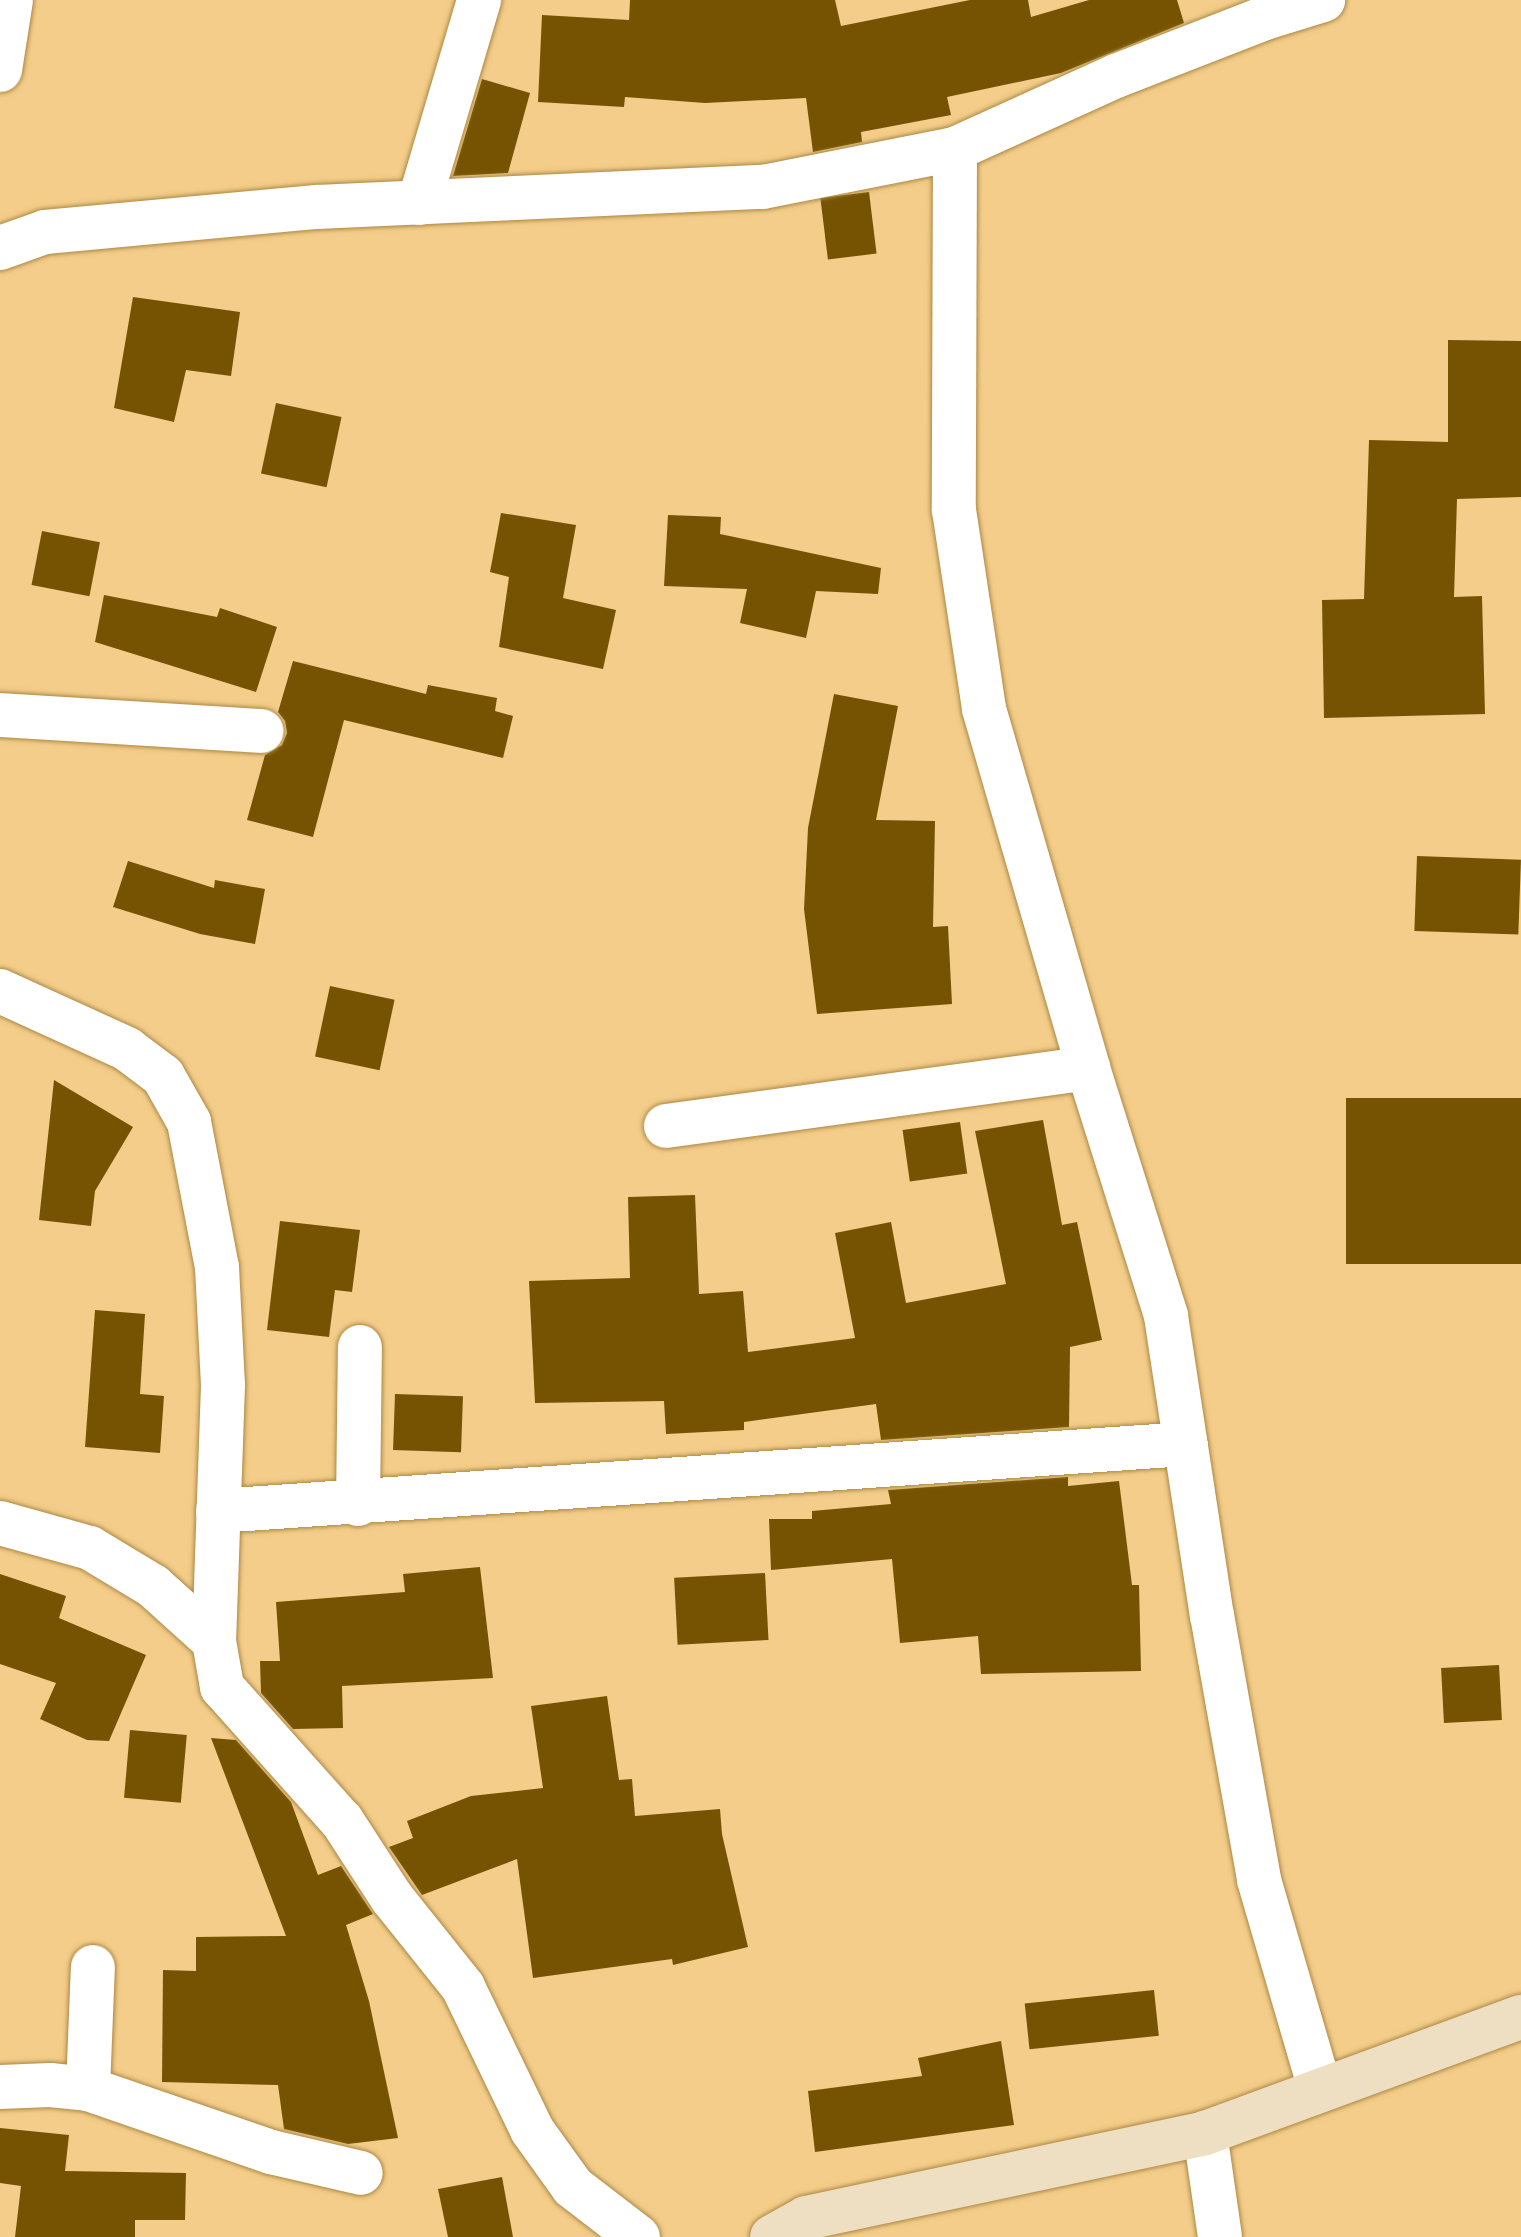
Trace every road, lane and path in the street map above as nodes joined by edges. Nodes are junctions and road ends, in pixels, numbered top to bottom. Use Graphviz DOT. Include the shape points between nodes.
graph roads {
  1 [pos="11,0"];
  2 [pos="479,0"];
  3 [pos="1323,0"];
  4 [pos="0,70"];
  5 [pos="955,149"];
  6 [pos="419,203"];
  7 [pos="0,248"];
  8 [pos="0,715"];
  9 [pos="262,731"];
  10 [pos="0,991"];
  11 [pos="1088,1068"];
  12 [pos="666,1126"];
  13 [pos="360,1347"];
  14 [pos="1186,1444"];
  15 [pos="358,1504"];
  16 [pos="218,1511"];
  17 [pos="0,1523"];
  18 [pos="214,1641"];
  19 [pos="93,1967"];
  20 [pos="1521,2017"];
  21 [pos="0,2087"];
  22 [pos="88,2089"];
  23 [pos="1320,2089"];
  24 [pos="1205,2133"];
  25 [pos="361,2173"];
  26 [pos="638,2237"];
  27 [pos="772,2237"];
  28 [pos="1220,2237"];
  1 -- 4 [label="street"];
  2 -- 6 [label="street"];
  3 -- 5 [label="street" via="1116,76"];
  5 -- 6 [label="street" via="763,187"];
  5 -- 11 [label="street" via="956,526 984,709"];
  6 -- 7 [label="street" via="45,232"];
  8 -- 9 [label="street"];
  10 -- 16 [label="street" via="127,1049 163,1076 189,1122 217,1267 223,1385"];
  11 -- 12 [label="street"];
  11 -- 14 [label="street" via="1166,1316"];
  13 -- 15 [label="street"];
  14 -- 15 [label="street"];
  14 -- 23 [label="street" via="1259,1880"];
  15 -- 16 [label="street"];
  16 -- 18 [label="street"];
  17 -- 18 [label="street" via="90,1548 153,1586"];
  18 -- 26 [label="street" via="222,1687 342,1821 392,1898 463,1987 532,2130 573,2187"];
  19 -- 22 [label="street"];
  20 -- 23 [label="street"];
  21 -- 22 [label="street"];
  22 -- 25 [label="street" via="271,2152"];
  23 -- 24 [label="street"];
  24 -- 27 [label="street" via="806,2218"];
  24 -- 28 [label="street"];
}
